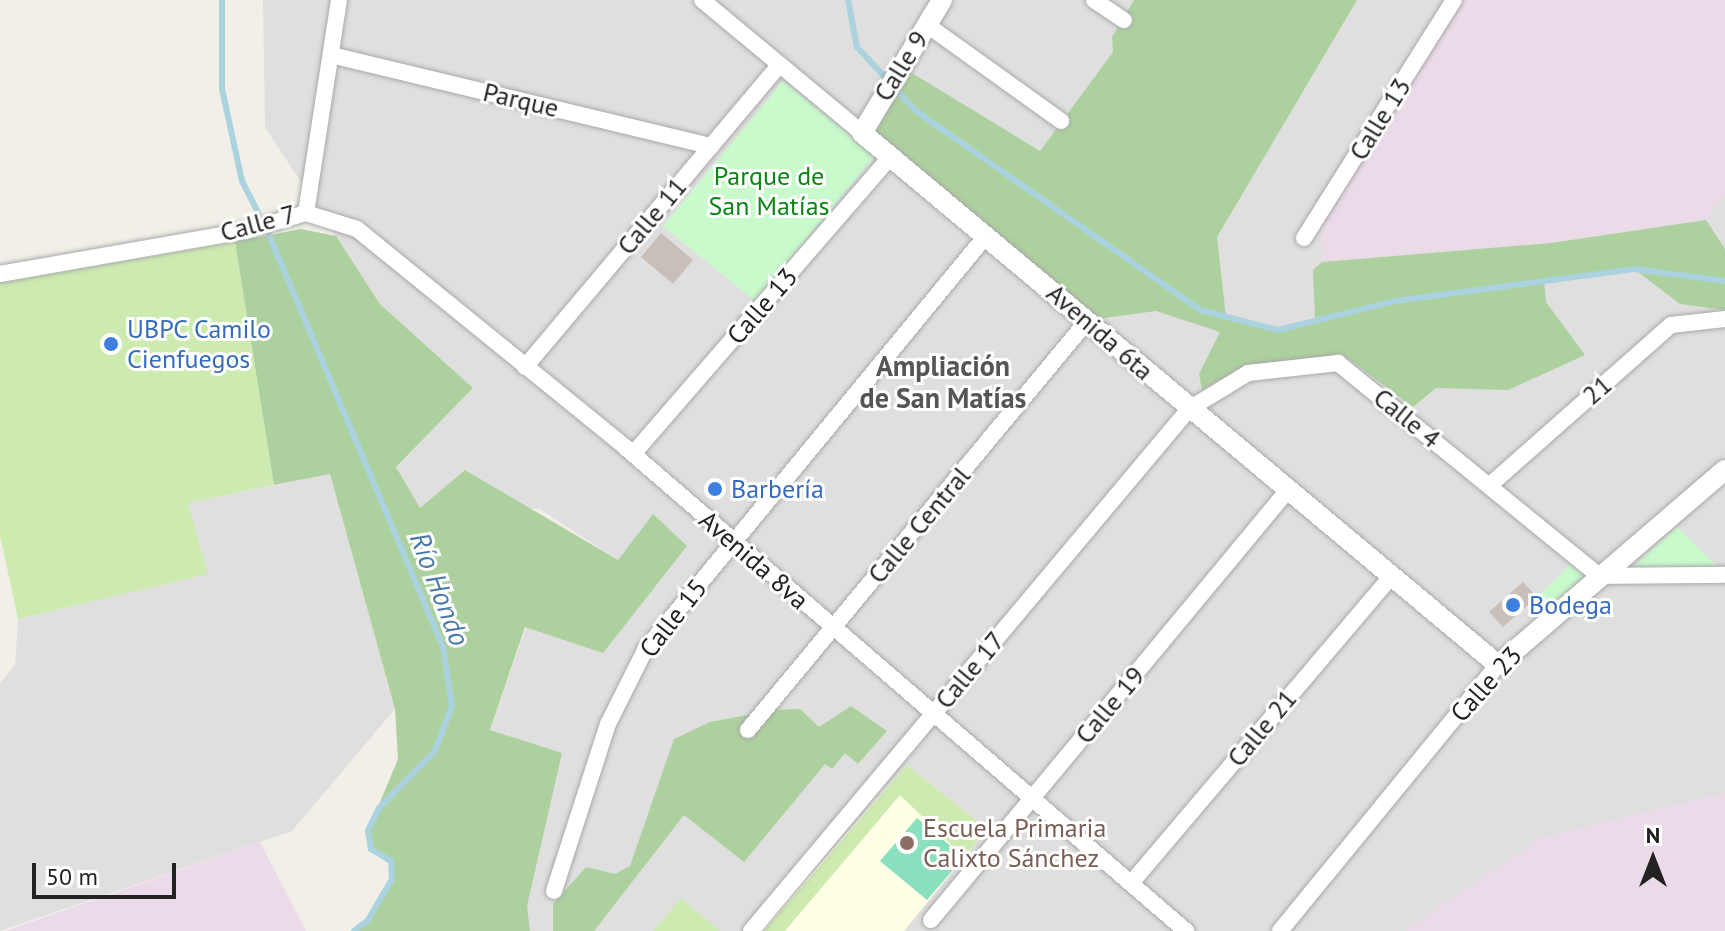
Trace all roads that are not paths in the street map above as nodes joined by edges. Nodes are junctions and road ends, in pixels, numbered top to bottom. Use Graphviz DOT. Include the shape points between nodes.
graph roads {
  1 [pos="339,0"];
  2 [pos="702,0"];
  3 [pos="942,0"];
  4 [pos="1094,0"];
  5 [pos="1454,0"];
  6 [pos="1124,20"];
  7 [pos="927,25"];
  8 [pos="331,55"];
  9 [pos="779,65"];
  10 [pos="1061,121"];
  11 [pos="862,133"];
  12 [pos="711,146"];
  13 [pos="890,157"];
  14 [pos="306,213"];
  15 [pos="985,237"];
  16 [pos="1304,238"];
  17 [pos="0,274"];
  18 [pos="1720,318"];
  19 [pos="1088,320"];
  20 [pos="525,367"];
  21 [pos="1189,409"];
  22 [pos="633,454"];
  23 [pos="1725,470"];
  24 [pos="1490,485"];
  25 [pos="1288,490"];
  26 [pos="734,544"];
  27 [pos="1392,575"];
  28 [pos="1725,575"];
  29 [pos="1599,576"];
  30 [pos="833,629"];
  31 [pos="1498,665"];
  32 [pos="933,714"];
  33 [pos="748,730"];
  34 [pos="1033,797"];
  35 [pos="1132,882"];
  36 [pos="554,891"];
  37 [pos="931,920"];
  38 [pos="751,931"];
  39 [pos="1186,931"];
  40 [pos="1280,931"];
  1 -- 8 [label="street, Calle 7"];
  2 -- 9 [label="street, Avenida 6ta"];
  3 -- 7 [label="street, Calle 9"];
  4 -- 6 [label="street"];
  5 -- 16 [label="street, Calle 13"];
  7 -- 10 [label="street"];
  7 -- 11 [label="street, Calle 9" via="898,65"];
  8 -- 12 [label="street, Parque"];
  8 -- 14 [label="street, Calle 7"];
  9 -- 11 [label="street, Avenida 6ta"];
  9 -- 12 [label="street, Calle 11"];
  11 -- 13 [label="street, Avenida 6ta"];
  12 -- 20 [label="street, Calle 11"];
  13 -- 15 [label="street, Avenida 6ta"];
  13 -- 22 [label="street, Calle 13"];
  14 -- 17 [label="street, Calle 7" via="245,231"];
  14 -- 20 [label="street, Avenida 8va" via="357,229"];
  15 -- 19 [label="street, Avenida 6ta"];
  15 -- 26 [label="street, Calle 15"];
  18 -- 24 [label="street, 21" via="1671,325"];
  19 -- 21 [label="street, Avenida 6ta"];
  19 -- 30 [label="street, Calle Central"];
  20 -- 22 [label="street, Avenida 8va"];
  21 -- 24 [label="street, Calle 4" via="1248,373 1338,363"];
  21 -- 25 [label="street, Avenida 6ta"];
  21 -- 32 [label="street, Calle 17"];
  22 -- 26 [label="street, Avenida 8va"];
  23 -- 29 [label="street, Calle 23"];
  24 -- 29 [label="street, Calle 4"];
  25 -- 27 [label="street, Avenida 6ta"];
  25 -- 34 [label="street, Calle 19"];
  26 -- 30 [label="street, Avenida 8va"];
  26 -- 36 [label="street, Calle 15" via="672,613 621,692"];
  27 -- 31 [label="street, Avenida 6ta"];
  27 -- 35 [label="street, Calle 21"];
  28 -- 29 [label="street"];
  29 -- 31 [label="street, Calle 23"];
  30 -- 32 [label="street, Avenida 8va"];
  30 -- 33 [label="street, Calle Central"];
  31 -- 40 [label="street, Calle 23"];
  32 -- 34 [label="street, Avenida 8va"];
  32 -- 38 [label="street, Calle 17"];
  34 -- 35 [label="street, Avenida 8va"];
  34 -- 37 [label="street, Calle 19"];
  35 -- 39 [label="street, Avenida 8va"];
}
